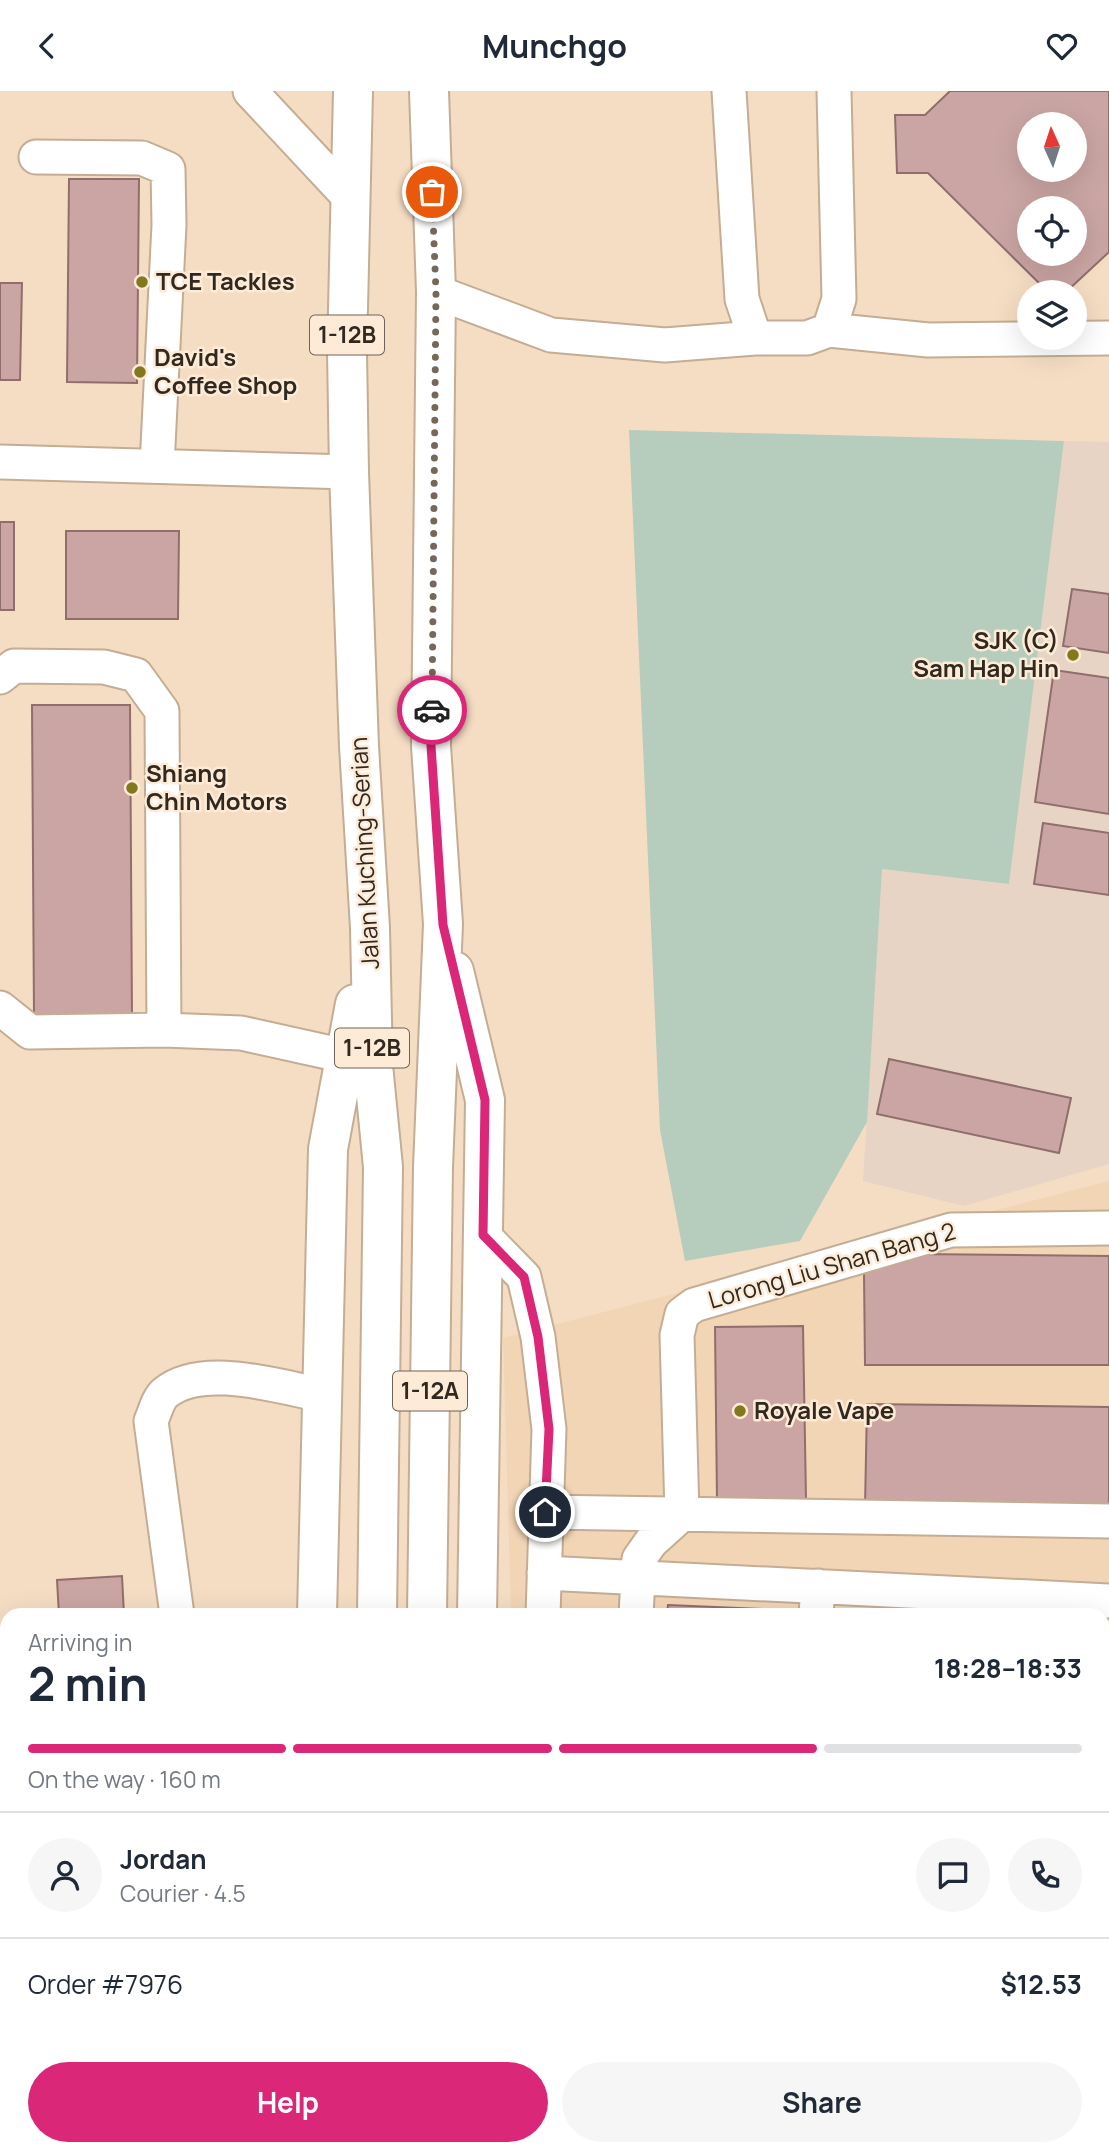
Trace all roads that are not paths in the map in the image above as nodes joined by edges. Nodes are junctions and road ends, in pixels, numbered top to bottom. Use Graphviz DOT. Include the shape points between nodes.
graph roads {
  1 [pos="250,91"];
  2 [pos="353,91"];
  3 [pos="429,91"];
  4 [pos="729,91"];
  5 [pos="834,91"];
  6 [pos="36,157"];
  7 [pos="350,198"];
  8 [pos="436,292"];
  9 [pos="829,330"];
  10 [pos="754,338"];
  11 [pos="1109,338"];
  12 [pos="0,462"];
  13 [pos="157,466"];
  14 [pos="349,472"];
  15 [pos="0,677"];
  16 [pos="443,925"];
  17 [pos="370,928"];
  18 [pos="0,1008"];
  19 [pos="164,1030"];
  20 [pos="345,1056"];
  21 [pos="1109,1228"];
  22 [pos="483,1235"];
  23 [pos="323,1395"];
  24 [pos="545,1512"];
  25 [pos="682,1514"];
  26 [pos="1109,1521"];
  27 [pos="544,1573"];
  28 [pos="637,1577"];
  29 [pos="817,1601"];
  30 [pos="1109,1601"];
  31 [pos="176,1608"];
  32 [pos="317,1608"];
  33 [pos="377,1608"];
  34 [pos="427,1608"];
  35 [pos="477,1608"];
  36 [pos="543,1608"];
  37 [pos="636,1608"];
  1 -- 7 [label="street"];
  2 -- 7 [label="highway, Jalan Kuching-Serian / 1-12B"];
  3 -- 8 [label="highway, 1-12A"];
  4 -- 10 [label="street" via="742,299"];
  5 -- 9 [label="street" via="839,299"];
  6 -- 13 [label="street" via="142,158 168,169"];
  7 -- 14 [label="highway, Jalan Kuching-Serian / 1-12B"];
  8 -- 10 [label="street" via="551,335 665,345"];
  8 -- 16 [label="highway, 1-12A" via="431,746"];
  9 -- 10 [label="street" via="807,338"];
  9 -- 11 [label="street" via="928,340"];
  12 -- 13 [label="street"];
  13 -- 14 [label="street"];
  14 -- 17 [label="highway, Jalan Kuching-Serian / 1-12B"];
  15 -- 19 [label="street" via="14,666 104,667 136,675 162,711"];
  16 -- 22 [label="highway" via="485,1100"];
  16 -- 34 [label="highway, 1-12A" via="433,1167"];
  17 -- 20 [label="highway"];
  17 -- 33 [label="highway, Jalan Kuching-Serian / 1-12B" via="373,1065 383,1167"];
  18 -- 19 [label="street" via="30,1032"];
  19 -- 20 [label="street" via="241,1033"];
  20 -- 23 [label="highway" via="328,1149"];
  21 -- 25 [label="street, Lorong Liu Shan Bang 2" via="951,1230 694,1305 682,1314 677,1335"];
  22 -- 24 [label="street" via="524,1277 538,1337 549,1429"];
  22 -- 35 [label="highway"];
  23 -- 31 [label="street" via="214,1376 183,1382 163,1394 151,1421"];
  23 -- 32 [label="highway"];
  24 -- 25 [label="street"];
  24 -- 27 [label="street"];
  25 -- 26 [label="street"];
  25 -- 28 [label="street" via="644,1549"];
  27 -- 28 [label="street"];
  27 -- 36 [label="street"];
  28 -- 29 [label="street"];
  28 -- 37 [label="street"];
  29 -- 30 [label="street"];
}
